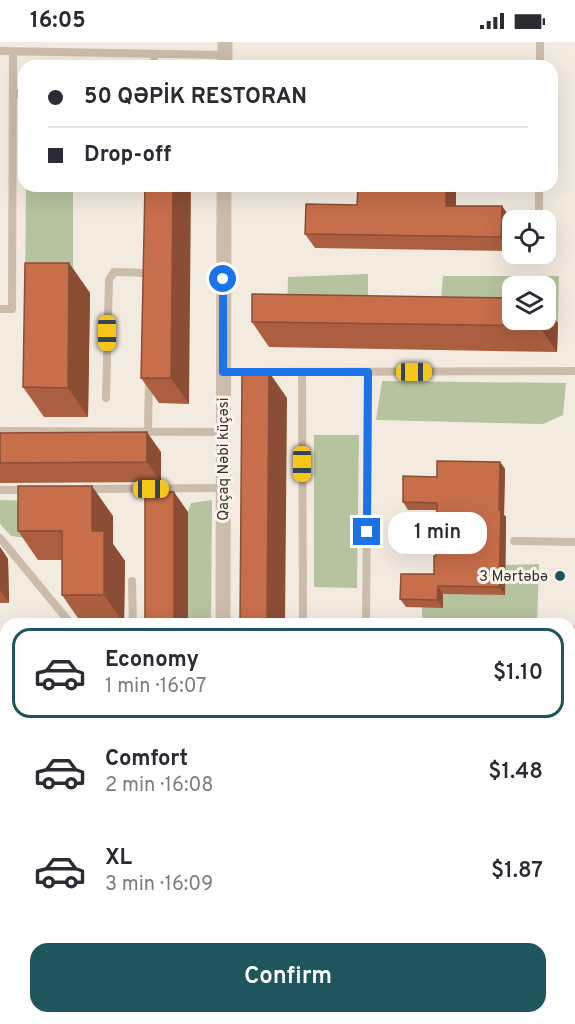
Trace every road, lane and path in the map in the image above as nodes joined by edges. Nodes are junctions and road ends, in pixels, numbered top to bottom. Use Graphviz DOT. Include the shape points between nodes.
graph roads {
  1 [pos="540,42"];
  2 [pos="0,51"];
  3 [pos="13,52"];
  4 [pos="154,54"];
  5 [pos="225,54"];
  6 [pos="154,60"];
  7 [pos="540,60"];
  8 [pos="13,91"];
  9 [pos="18,94"];
  10 [pos="224,192"];
  11 [pos="539,192"];
  12 [pos="539,210"];
  13 [pos="150,262"];
  14 [pos="150,273"];
  15 [pos="150,284"];
  16 [pos="0,309"];
  17 [pos="575,371"];
  18 [pos="223,372"];
  19 [pos="302,372"];
  20 [pos="368,372"];
  21 [pos="149,375"];
  22 [pos="106,398"];
  23 [pos="0,431"];
  24 [pos="148,432"];
  25 [pos="222,432"];
  26 [pos="223,488"];
  27 [pos="81,489"];
  28 [pos="151,489"];
  29 [pos="0,490"];
  30 [pos="35,490"];
  31 [pos="150,500"];
  32 [pos="514,541"];
  33 [pos="575,542"];
  34 [pos="2,543"];
  35 [pos="132,580"];
  36 [pos="66,618"];
  37 [pos="133,618"];
  38 [pos="224,618"];
  39 [pos="303,618"];
  40 [pos="366,618"];
  1 -- 7 [label="lane"];
  2 -- 3 [label="lane"];
  3 -- 4 [label="lane"];
  3 -- 8 [label="lane"];
  4 -- 5 [label="lane"];
  4 -- 6 [label="lane"];
  8 -- 9 [label="lane"];
  8 -- 16 [label="lane" via="12,309"];
  10 -- 18 [label="street, Qaçaq Nəbi küçəsi"];
  11 -- 12 [label="lane"];
  13 -- 14 [label="lane"];
  14 -- 15 [label="lane"];
  14 -- 22 [label="lane" via="114,272 109,280"];
  17 -- 20 [label="lane"];
  18 -- 19 [label="lane"];
  18 -- 25 [label="street, Qaçaq Nəbi küçəsi"];
  19 -- 20 [label="lane"];
  19 -- 39 [label="lane"];
  20 -- 40 [label="lane"];
  21 -- 24 [label="lane"];
  23 -- 24 [label="lane"];
  24 -- 25 [label="lane"];
  25 -- 26 [label="street, Qaçaq Nəbi küçəsi"];
  26 -- 28 [label="lane"];
  26 -- 38 [label="street, Qaçaq Nəbi küçəsi"];
  27 -- 28 [label="lane"];
  28 -- 31 [label="lane"];
  29 -- 30 [label="lane"];
  32 -- 33 [label="lane"];
  34 -- 36 [label="lane"];
  35 -- 37 [label="lane"];
}
